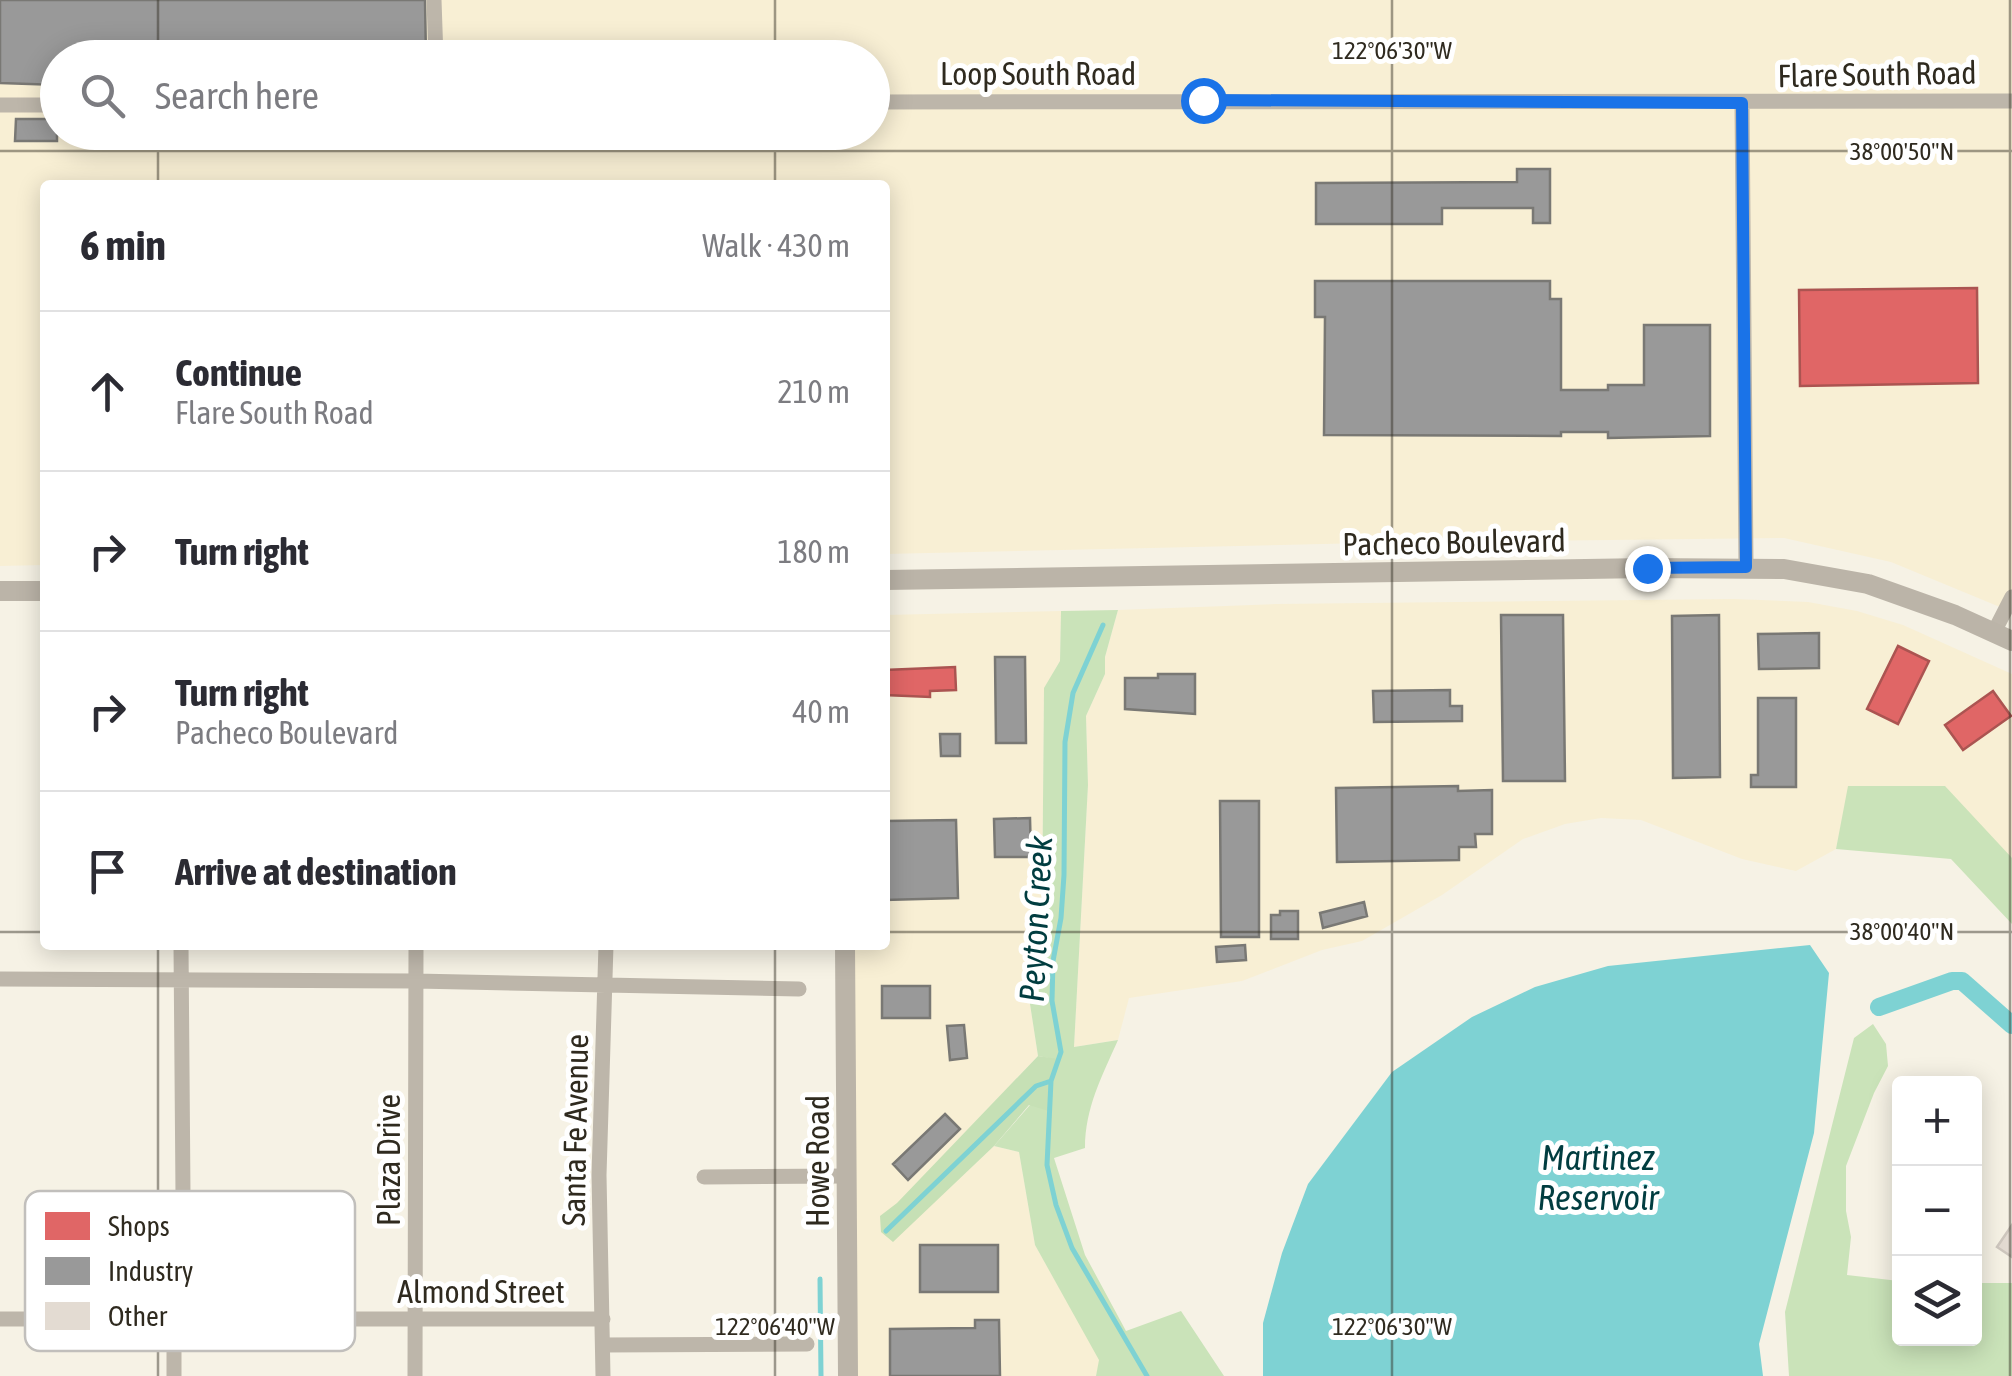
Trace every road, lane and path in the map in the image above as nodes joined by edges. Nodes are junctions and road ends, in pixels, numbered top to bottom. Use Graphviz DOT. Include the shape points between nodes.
graph roads {
  1 [pos="434,0"];
  2 [pos="435,40"];
  3 [pos="1203,100"];
  4 [pos="2012,100"];
  5 [pos="890,102"];
  6 [pos="1742,103"];
  7 [pos="0,104"];
  8 [pos="40,105"];
  9 [pos="1746,567"];
  10 [pos="890,580"];
  11 [pos="0,591"];
  12 [pos="40,591"];
  13 [pos="2012,597"];
  14 [pos="2003,637"];
  15 [pos="182,950"];
  16 [pos="416,950"];
  17 [pos="606,950"];
  18 [pos="845,950"];
  19 [pos="0,979"];
  20 [pos="181,980"];
  21 [pos="416,981"];
  22 [pos="606,984"];
  23 [pos="799,989"];
  24 [pos="848,1176"];
  25 [pos="704,1177"];
  26 [pos="179,1191"];
  27 [pos="355,1319"];
  28 [pos="415,1319"];
  29 [pos="603,1319"];
  30 [pos="603,1344"];
  31 [pos="807,1344"];
  32 [pos="176,1351"];
  33 [pos="174,1376"];
  34 [pos="415,1376"];
  35 [pos="602,1376"];
  36 [pos="848,1376"];
  1 -- 2 [label="street"];
  3 -- 5 [label="street, Loop South Road"];
  3 -- 6 [label="street, Flare South Road"];
  4 -- 6 [label="street, Flare South Road"];
  6 -- 9 [label="street"];
  7 -- 8 [label="street"];
  9 -- 10 [label="main road, Pacheco Boulevard"];
  9 -- 14 [label="main road, Pacheco Boulevard" via="1845,578"];
  11 -- 12 [label="main road"];
  13 -- 14 [label="street"];
  15 -- 20 [label="street"];
  16 -- 21 [label="street, Plaza Drive"];
  17 -- 22 [label="street, Santa Fe Avenue"];
  18 -- 24 [label="main road, Howe Road"];
  19 -- 20 [label="street"];
  20 -- 21 [label="street"];
  20 -- 26 [label="street"];
  21 -- 22 [label="street"];
  21 -- 28 [label="street, Plaza Drive"];
  22 -- 23 [label="street"];
  22 -- 29 [label="street, Santa Fe Avenue" via="599,1175"];
  24 -- 25 [label="street"];
  24 -- 36 [label="main road, Howe Road"];
  27 -- 28 [label="street, Almond Street"];
  28 -- 29 [label="street, Almond Street"];
  28 -- 34 [label="street, Plaza Drive"];
  29 -- 30 [label="street, Santa Fe Avenue"];
  30 -- 31 [label="street"];
  30 -- 35 [label="street, Santa Fe Avenue"];
  32 -- 33 [label="street"];
}
